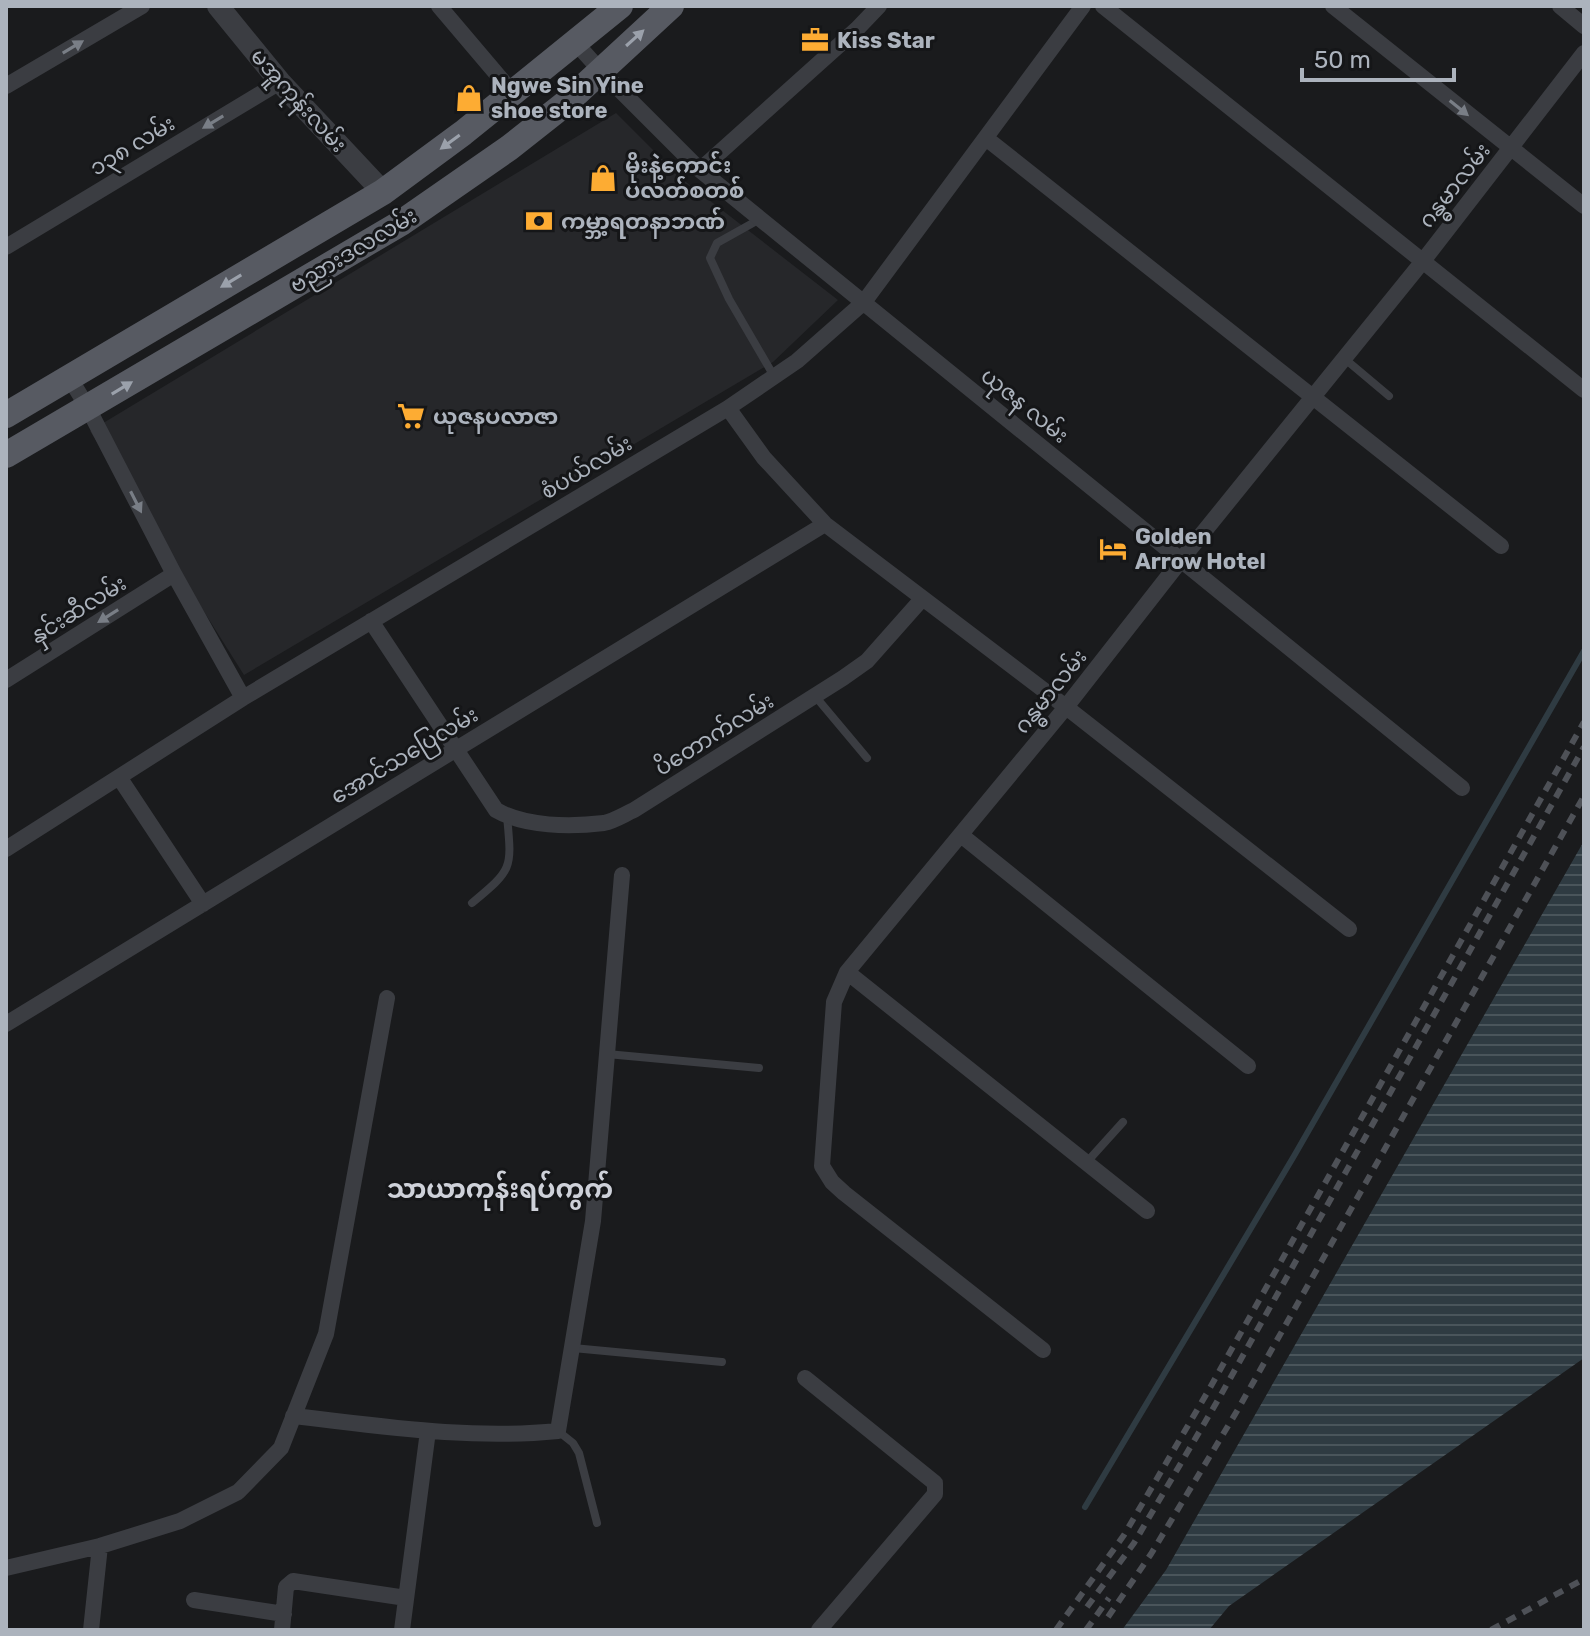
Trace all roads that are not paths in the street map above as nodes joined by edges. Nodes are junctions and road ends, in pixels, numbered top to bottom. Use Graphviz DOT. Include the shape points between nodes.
graph roads {
  1 [pos="142,6"];
  2 [pos="218,6"];
  3 [pos="439,6"];
  4 [pos="620,6"];
  5 [pos="671,6"];
  6 [pos="879,6"];
  7 [pos="1083,6"];
  8 [pos="1103,6"];
  9 [pos="1333,6"];
  10 [pos="1560,6"];
  11 [pos="1584,26"];
  12 [pos="574,41"];
  13 [pos="1584,53"];
  14 [pos="600,70"];
  15 [pos="280,82"];
  16 [pos="6,86"];
  17 [pos="512,92"];
  18 [pos="987,139"];
  19 [pos="1509,149"];
  20 [pos="700,170"];
  21 [pos="383,192"];
  22 [pos="1584,206"];
  23 [pos="760,218"];
  24 [pos="6,247"];
  25 [pos="1423,261"];
  26 [pos="864,302"];
  27 [pos="1345,359"];
  28 [pos="69,377"];
  29 [pos="775,378"];
  30 [pos="1584,390"];
  31 [pos="1315,396"];
  32 [pos="1389,396"];
  33 [pos="88,408"];
  34 [pos="728,408"];
  35 [pos="6,415"];
  36 [pos="6,455"];
  37 [pos="825,524"];
  38 [pos="1501,546"];
  39 [pos="1181,560"];
  40 [pos="174,574"];
  41 [pos="922,599"];
  42 [pos="371,621"];
  43 [pos="6,680"];
  44 [pos="815,696"];
  45 [pos="243,698"];
  46 [pos="1066,707"];
  47 [pos="455,750"];
  48 [pos="867,758"];
  49 [pos="119,777"];
  50 [pos="1462,788"];
  51 [pos="502,813"];
  52 [pos="961,835"];
  53 [pos="6,849"];
  54 [pos="622,875"];
  55 [pos="472,903"];
  56 [pos="203,904"];
  57 [pos="1349,929"];
  58 [pos="847,972"];
  59 [pos="387,998"];
  60 [pos="6,1024"];
  61 [pos="607,1054"];
  62 [pos="1248,1066"];
  63 [pos="759,1068"];
  64 [pos="1123,1122"];
  65 [pos="1086,1163"];
  66 [pos="1147,1211"];
  67 [pos="573,1348"];
  68 [pos="1043,1350"];
  69 [pos="722,1362"];
  70 [pos="805,1378"];
  71 [pos="293,1416"];
  72 [pos="428,1431"];
  73 [pos="558,1431"];
  74 [pos="597,1523"];
  75 [pos="100,1546"];
  76 [pos="6,1568"];
  77 [pos="406,1598"];
  78 [pos="194,1600"];
  79 [pos="283,1622"];
  80 [pos="91,1630"];
  81 [pos="402,1630"];
  82 [pos="819,1630"];
  16 -- 1 [label="street, one-way"];
  2 -- 15 [label="street, မအူကုန်းလမ်း"];
  3 -- 17 [label="street"];
  4 -- 12 [label="main road, ဗညားဒလလမ်း"];
  14 -- 5 [label="main road, ဗညားဒလလမ်း, one-way"];
  6 -- 20 [label="street"];
  7 -- 18 [label="street, စံပယ်လမ်း"];
  8 -- 25 [label="street"];
  9 -- 19 [label="street, one-way"];
  10 -- 11 [label="street"];
  12 -- 14 [label="street, ယုဇန လမ်း"];
  12 -- 17 [label="main road, ဗညားဒလလမ်း"];
  13 -- 19 [label="street, ဂန္ဓမာလမ်း"];
  14 -- 20 [label="street, ယုဇန လမ်း"];
  33 -- 14 [label="main road, ဗညားဒလလမ်း, one-way" via="401,223 509,148"];
  15 -- 21 [label="street, မအူကုန်းလမ်း"];
  15 -- 24 [label="street, ၁၃၈ လမ်း, one-way"];
  17 -- 21 [label="main road, ဗညားဒလလမ်း, one-way"];
  18 -- 26 [label="street, စံပယ်လမ်း"];
  18 -- 31 [label="street"];
  19 -- 22 [label="street"];
  19 -- 25 [label="street, ဂန္ဓမာလမ်း"];
  20 -- 23 [label="street, ယုဇန လမ်း"];
  21 -- 28 [label="main road, ဗညားဒလလမ်း, one-way"];
  23 -- 26 [label="street, ယုဇန လမ်း"];
  23 -- 29 [label="lane" via="717,243 710,258"];
  25 -- 27 [label="street, ဂန္ဓမာလမ်း"];
  25 -- 30 [label="street"];
  26 -- 29 [label="street, စံပယ်လမ်း"];
  26 -- 39 [label="street, ယုဇန လမ်း"];
  27 -- 31 [label="street, ဂန္ဓမာလမ်း"];
  27 -- 32 [label="lane"];
  28 -- 33 [label="street"];
  28 -- 35 [label="main road, ဗညားဒလလမ်း"];
  29 -- 34 [label="street, စံပယ်လမ်း"];
  31 -- 38 [label="street"];
  31 -- 39 [label="street, ဂန္ဓမာလမ်း"];
  33 -- 36 [label="main road, ဗညားဒလလမ်း"];
  33 -- 40 [label="street, one-way"];
  34 -- 37 [label="street" via="764,458"];
  34 -- 42 [label="street, စံပယ်လမ်း"];
  37 -- 41 [label="street"];
  37 -- 47 [label="street, အောင်သပြေလမ်း"];
  39 -- 46 [label="street, ဂန္ဓမာလမ်း"];
  39 -- 50 [label="street, ယုဇန လမ်း"];
  40 -- 43 [label="street, နှင်းဆီလမ်း, one-way"];
  40 -- 45 [label="street"];
  41 -- 44 [label="street, ပိတောက်လမ်း" via="867,661"];
  41 -- 46 [label="street"];
  42 -- 45 [label="street, စံပယ်လမ်း"];
  42 -- 47 [label="street"];
  44 -- 48 [label="lane"];
  44 -- 51 [label="street, ပိတောက်လမ်း" via="607,822 551,824"];
  45 -- 49 [label="street, စံပယ်လမ်း"];
  46 -- 52 [label="street, ဂန္ဓမာလမ်း"];
  46 -- 57 [label="street"];
  47 -- 51 [label="street"];
  47 -- 56 [label="street, အောင်သပြေလမ်း"];
  49 -- 53 [label="street, စံပယ်လမ်း"];
  49 -- 56 [label="street"];
  51 -- 55 [label="lane" via="511,856 503,878"];
  52 -- 58 [label="street, ဂန္ဓမာလမ်း"];
  52 -- 62 [label="street"];
  54 -- 61 [label="street"];
  56 -- 60 [label="street, အောင်သပြေလမ်း"];
  58 -- 65 [label="street"];
  58 -- 68 [label="street, ဂန္ဓမာလမ်း" via="834,1002 822,1166 844,1193"];
  59 -- 71 [label="street" via="326,1334"];
  61 -- 63 [label="lane"];
  61 -- 67 [label="street" via="593,1221"];
  64 -- 65 [label="lane"];
  65 -- 66 [label="street"];
  67 -- 69 [label="lane"];
  67 -- 73 [label="street"];
  70 -- 82 [label="street" via="935,1483 935,1494"];
  71 -- 72 [label="street"];
  71 -- 75 [label="street" via="281,1448 238,1492 180,1521"];
  72 -- 73 [label="street"];
  72 -- 77 [label="street"];
  73 -- 74 [label="lane" via="579,1453"];
  75 -- 76 [label="street"];
  75 -- 80 [label="street"];
  77 -- 79 [label="street" via="293,1581 286,1587"];
  77 -- 81 [label="street"];
  78 -- 79 [label="street"];
}
